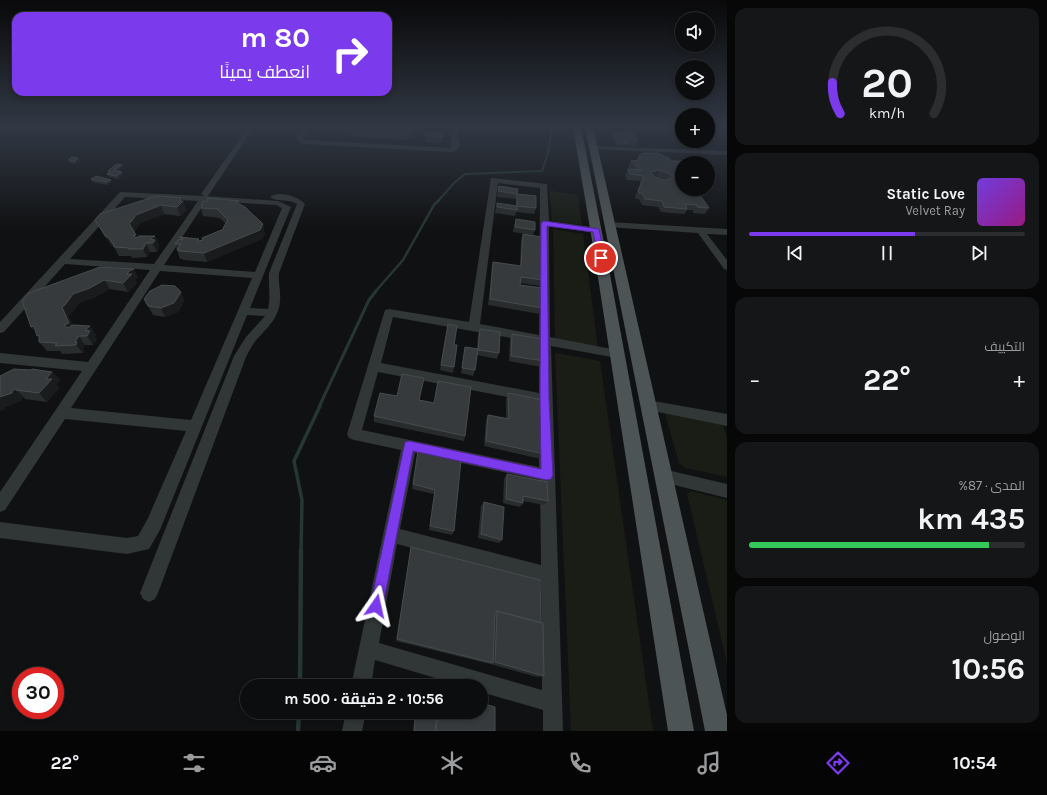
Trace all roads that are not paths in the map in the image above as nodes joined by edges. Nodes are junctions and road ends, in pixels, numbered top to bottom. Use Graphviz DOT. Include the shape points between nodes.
graph roads {
  1 [pos="228,161"];
  2 [pos="583,161"];
  3 [pos="596,161"];
  4 [pos="130,189"];
  5 [pos="204,196"];
  6 [pos="544,223"];
  7 [pos="610,225"];
  8 [pos="596,230"];
  9 [pos="701,231"];
  10 [pos="727,232"];
  11 [pos="62,261"];
  12 [pos="727,267"];
  13 [pos="158,268"];
  14 [pos="259,275"];
  15 [pos="607,294"];
  16 [pos="625,296"];
  17 [pos="244,311"];
  18 [pos="272,313"];
  19 [pos="474,327"];
  20 [pos="0,329"];
  21 [pos="544,341"];
  22 [pos="617,354"];
  23 [pos="0,358"];
  24 [pos="374,366"];
  25 [pos="92,367"];
  26 [pos="545,399"];
  27 [pos="648,405"];
  28 [pos="61,413"];
  29 [pos="727,420"];
  30 [pos="196,426"];
  31 [pos="409,446"];
  32 [pos="547,475"];
  33 [pos="663,476"];
  34 [pos="727,491"];
  35 [pos="0,505"];
  36 [pos="0,530"];
  37 [pos="391,534"];
  38 [pos="549,576"];
  39 [pos="149,593"];
  40 [pos="368,649"];
  41 [pos="362,679"];
  42 [pos="553,703"];
  43 [pos="355,719"];
  44 [pos="352,731"];
  45 [pos="554,731"];
  46 [pos="681,731"];
  47 [pos="718,731"];
  1 -- 5 [label="street"];
  2 -- 8 [label="main road"];
  3 -- 7 [label="main road"];
  4 -- 5 [label="street"];
  5 -- 11 [label="street" via="122,194"];
  5 -- 13 [label="street"];
  5 -- 14 [label="street" via="278,203 287,207"];
  5 -- 18 [label="street" via="292,198 301,202 274,274 275,301"];
  6 -- 8 [label="street"];
  6 -- 19 [label="street" via="544,186 494,180"];
  6 -- 21 [label="street"];
  7 -- 9 [label="street"];
  7 -- 16 [label="main road"];
  8 -- 15 [label="main road"];
  9 -- 10 [label="street"];
  9 -- 12 [label="street"];
  11 -- 13 [label="street"];
  11 -- 20 [label="street"];
  13 -- 14 [label="street"];
  13 -- 25 [label="street"];
  14 -- 17 [label="street"];
  15 -- 16 [label="main road"];
  15 -- 22 [label="main road"];
  16 -- 27 [label="main road"];
  17 -- 18 [label="street"];
  17 -- 30 [label="street"];
  18 -- 39 [label="street" via="240,356"];
  19 -- 21 [label="street"];
  19 -- 24 [label="street" via="389,313"];
  21 -- 22 [label="street"];
  21 -- 26 [label="street"];
  22 -- 46 [label="main road"];
  23 -- 25 [label="street"];
  24 -- 26 [label="street"];
  24 -- 31 [label="street" via="354,434"];
  25 -- 28 [label="street"];
  26 -- 32 [label="street"];
  27 -- 29 [label="street"];
  27 -- 33 [label="main road"];
  28 -- 30 [label="street"];
  28 -- 35 [label="street"];
  30 -- 36 [label="street" via="144,543 127,546"];
  31 -- 32 [label="street"];
  31 -- 37 [label="street"];
  32 -- 38 [label="street"];
  33 -- 34 [label="street"];
  33 -- 47 [label="main road"];
  37 -- 38 [label="street"];
  37 -- 40 [label="street"];
  38 -- 42 [label="street"];
  40 -- 41 [label="street"];
  40 -- 42 [label="street"];
  42 -- 45 [label="street"];
  43 -- 44 [label="street"];
}
